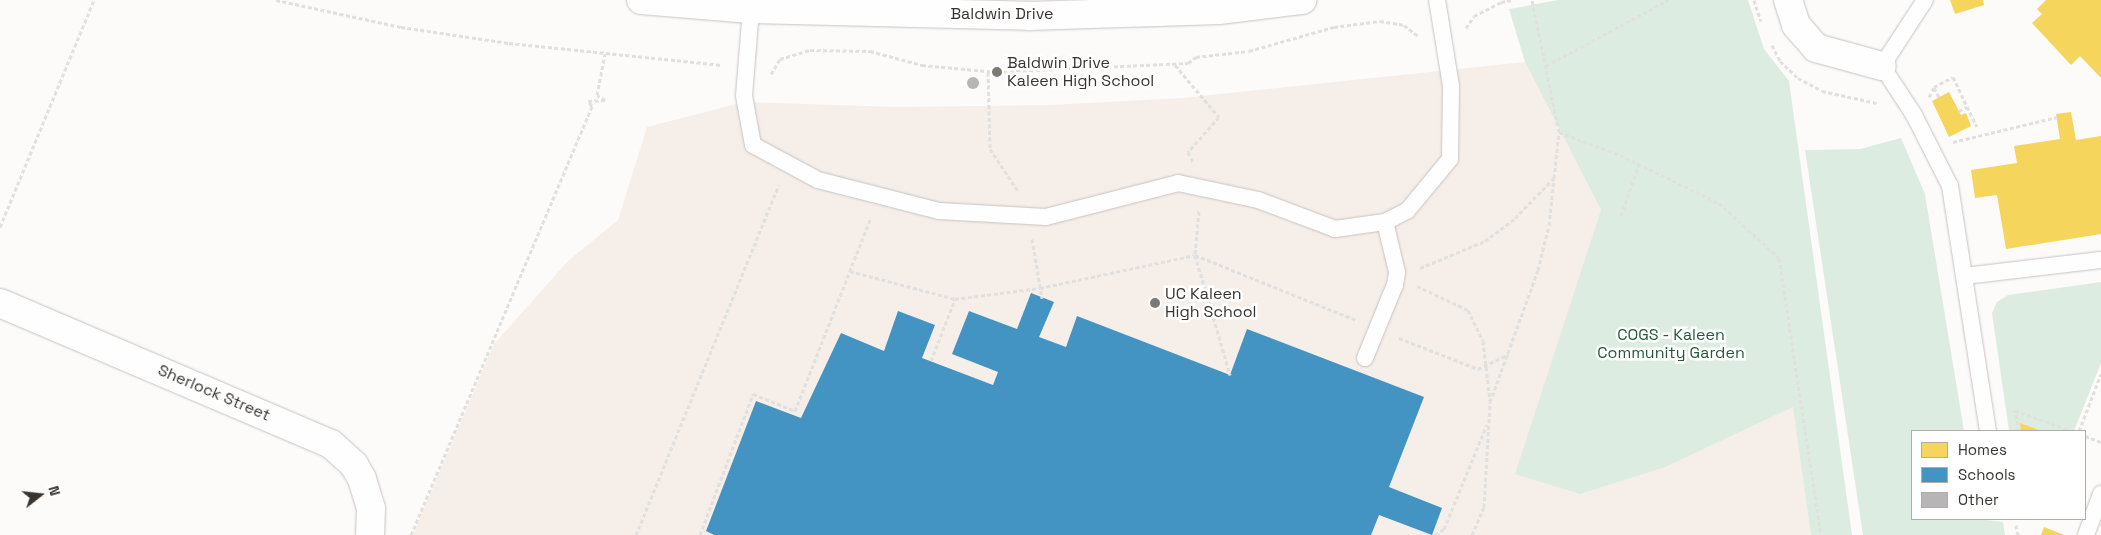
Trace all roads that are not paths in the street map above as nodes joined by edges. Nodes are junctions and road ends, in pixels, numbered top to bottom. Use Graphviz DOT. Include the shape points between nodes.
graph roads {
  1 [pos="641,0"];
  2 [pos="1302,0"];
  3 [pos="1437,0"];
  4 [pos="1788,0"];
  5 [pos="1925,0"];
  6 [pos="751,9"];
  7 [pos="1882,66"];
  8 [pos="1385,222"];
  9 [pos="2101,260"];
  10 [pos="1964,276"];
  11 [pos="0,303"];
  12 [pos="1364,358"];
  13 [pos="1988,430"];
  14 [pos="2101,494"];
  15 [pos="2085,526"];
  16 [pos="370,535"];
  1 -- 6 [label="main road, Baldwin Drive"];
  2 -- 6 [label="main road, Baldwin Drive" via="1219,10 1029,16"];
  3 -- 8 [label="lane" via="1450,86 1450,159 1407,212"];
  4 -- 7 [label="main road" via="1796,25 1816,48"];
  5 -- 7 [label="lane"];
  6 -- 8 [label="lane" via="744,96 753,144 818,180 939,211 1046,217 1178,183 1258,200 1335,229"];
  7 -- 10 [label="lane" via="1914,115 1950,186"];
  8 -- 12 [label="lane" via="1397,272 1395,285"];
  9 -- 10 [label="lane"];
  10 -- 13 [label="lane"];
  11 -- 16 [label="main road, Sherlock Street" via="331,444 354,466 365,486 371,508"];
  14 -- 15 [label="lane"];
}
